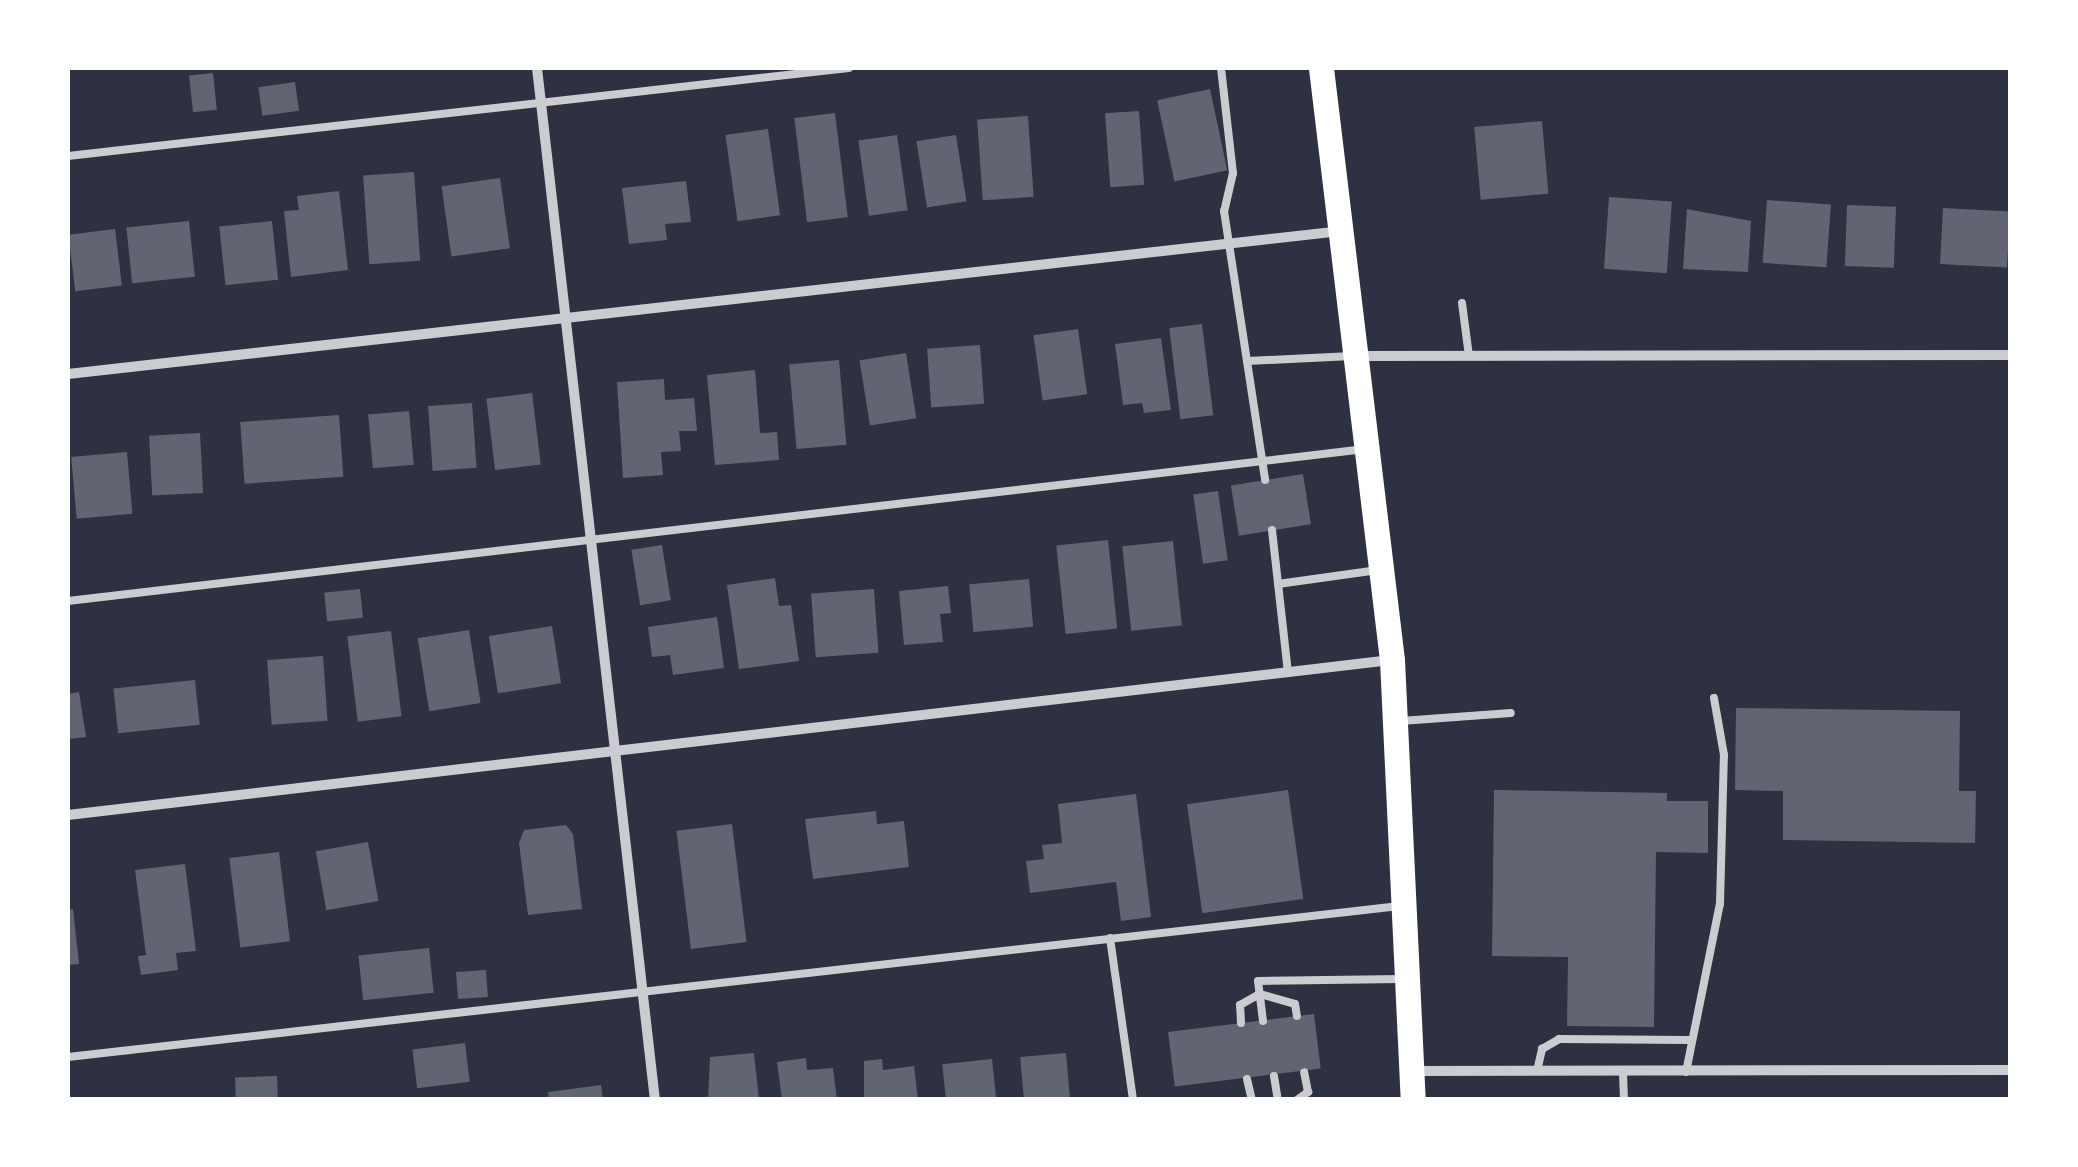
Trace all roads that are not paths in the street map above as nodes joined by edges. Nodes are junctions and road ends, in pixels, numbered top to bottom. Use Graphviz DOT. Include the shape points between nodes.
graph roads {
  1 [pos="538,68"];
  2 [pos="848,68"];
  3 [pos="1222,68"];
  4 [pos="1321,68"];
  5 [pos="542,102"];
  6 [pos="68,156"];
  7 [pos="1341,231"];
  8 [pos="1228,244"];
  9 [pos="1462,303"];
  10 [pos="566,317"];
  11 [pos="2010,355"];
  12 [pos="1357,356"];
  13 [pos="1469,356"];
  14 [pos="1247,362"];
  15 [pos="68,374"];
  16 [pos="1369,449"];
  17 [pos="1262,461"];
  18 [pos="1265,480"];
  19 [pos="1272,530"];
  20 [pos="588,544"];
  21 [pos="1382,569"];
  22 [pos="1278,584"];
  23 [pos="68,600"];
  24 [pos="1392,660"];
  25 [pos="1288,673"];
  26 [pos="1714,698"];
  27 [pos="1511,712"];
  28 [pos="1396,722"];
  29 [pos="616,753"];
  30 [pos="68,815"];
  31 [pos="1408,905"];
  32 [pos="1110,938"];
  33 [pos="1410,979"];
  34 [pos="643,990"];
  35 [pos="1260,994"];
  36 [pos="1297,1016"];
  37 [pos="1263,1020"];
  38 [pos="1241,1024"];
  39 [pos="1689,1040"];
  40 [pos="68,1057"];
  41 [pos="2010,1070"];
  42 [pos="1412,1071"];
  43 [pos="1537,1071"];
  44 [pos="1304,1072"];
  45 [pos="1623,1072"];
  46 [pos="1686,1072"];
  47 [pos="1274,1076"];
  48 [pos="1247,1080"];
  49 [pos="655,1100"];
  50 [pos="1134,1100"];
  51 [pos="1252,1100"];
  52 [pos="1278,1100"];
  53 [pos="1297,1100"];
  54 [pos="1413,1100"];
  55 [pos="1624,1100"];
  1 -- 5 [label="street"];
  2 -- 5 [label="lane"];
  3 -- 8 [label="lane" via="1234,173 1224,207"];
  4 -- 7 [label="main road"];
  5 -- 6 [label="lane"];
  5 -- 10 [label="street"];
  7 -- 8 [label="street"];
  7 -- 12 [label="main road"];
  8 -- 10 [label="street"];
  8 -- 14 [label="lane"];
  9 -- 13 [label="lane"];
  10 -- 15 [label="street"];
  10 -- 20 [label="street"];
  11 -- 13 [label="street"];
  12 -- 13 [label="street"];
  12 -- 14 [label="lane"];
  12 -- 16 [label="main road"];
  14 -- 17 [label="lane"];
  16 -- 17 [label="lane"];
  16 -- 21 [label="main road"];
  17 -- 18 [label="lane"];
  17 -- 20 [label="lane"];
  19 -- 22 [label="lane"];
  20 -- 23 [label="lane"];
  20 -- 29 [label="street"];
  21 -- 22 [label="lane"];
  21 -- 24 [label="main road"];
  22 -- 25 [label="lane"];
  24 -- 25 [label="street"];
  24 -- 28 [label="main road"];
  25 -- 29 [label="street"];
  26 -- 39 [label="lane" via="1724,755 1720,904 1714,957"];
  27 -- 28 [label="lane"];
  28 -- 31 [label="main road"];
  29 -- 30 [label="street"];
  29 -- 34 [label="street"];
  31 -- 32 [label="lane"];
  31 -- 33 [label="main road"];
  32 -- 34 [label="lane"];
  32 -- 50 [label="lane"];
  33 -- 35 [label="lane" via="1258,981"];
  33 -- 42 [label="main road"];
  34 -- 40 [label="lane"];
  34 -- 49 [label="street"];
  35 -- 36 [label="lane" via="1295,1004"];
  35 -- 37 [label="lane"];
  35 -- 38 [label="lane" via="1240,1006"];
  39 -- 43 [label="lane" via="1559,1039 1542,1048"];
  39 -- 46 [label="lane"];
  41 -- 46 [label="street"];
  42 -- 43 [label="street"];
  42 -- 54 [label="main road"];
  43 -- 45 [label="street"];
  44 -- 53 [label="lane" via="1308,1092"];
  45 -- 46 [label="street"];
  45 -- 55 [label="lane"];
  47 -- 52 [label="lane"];
  48 -- 51 [label="lane"];
}
